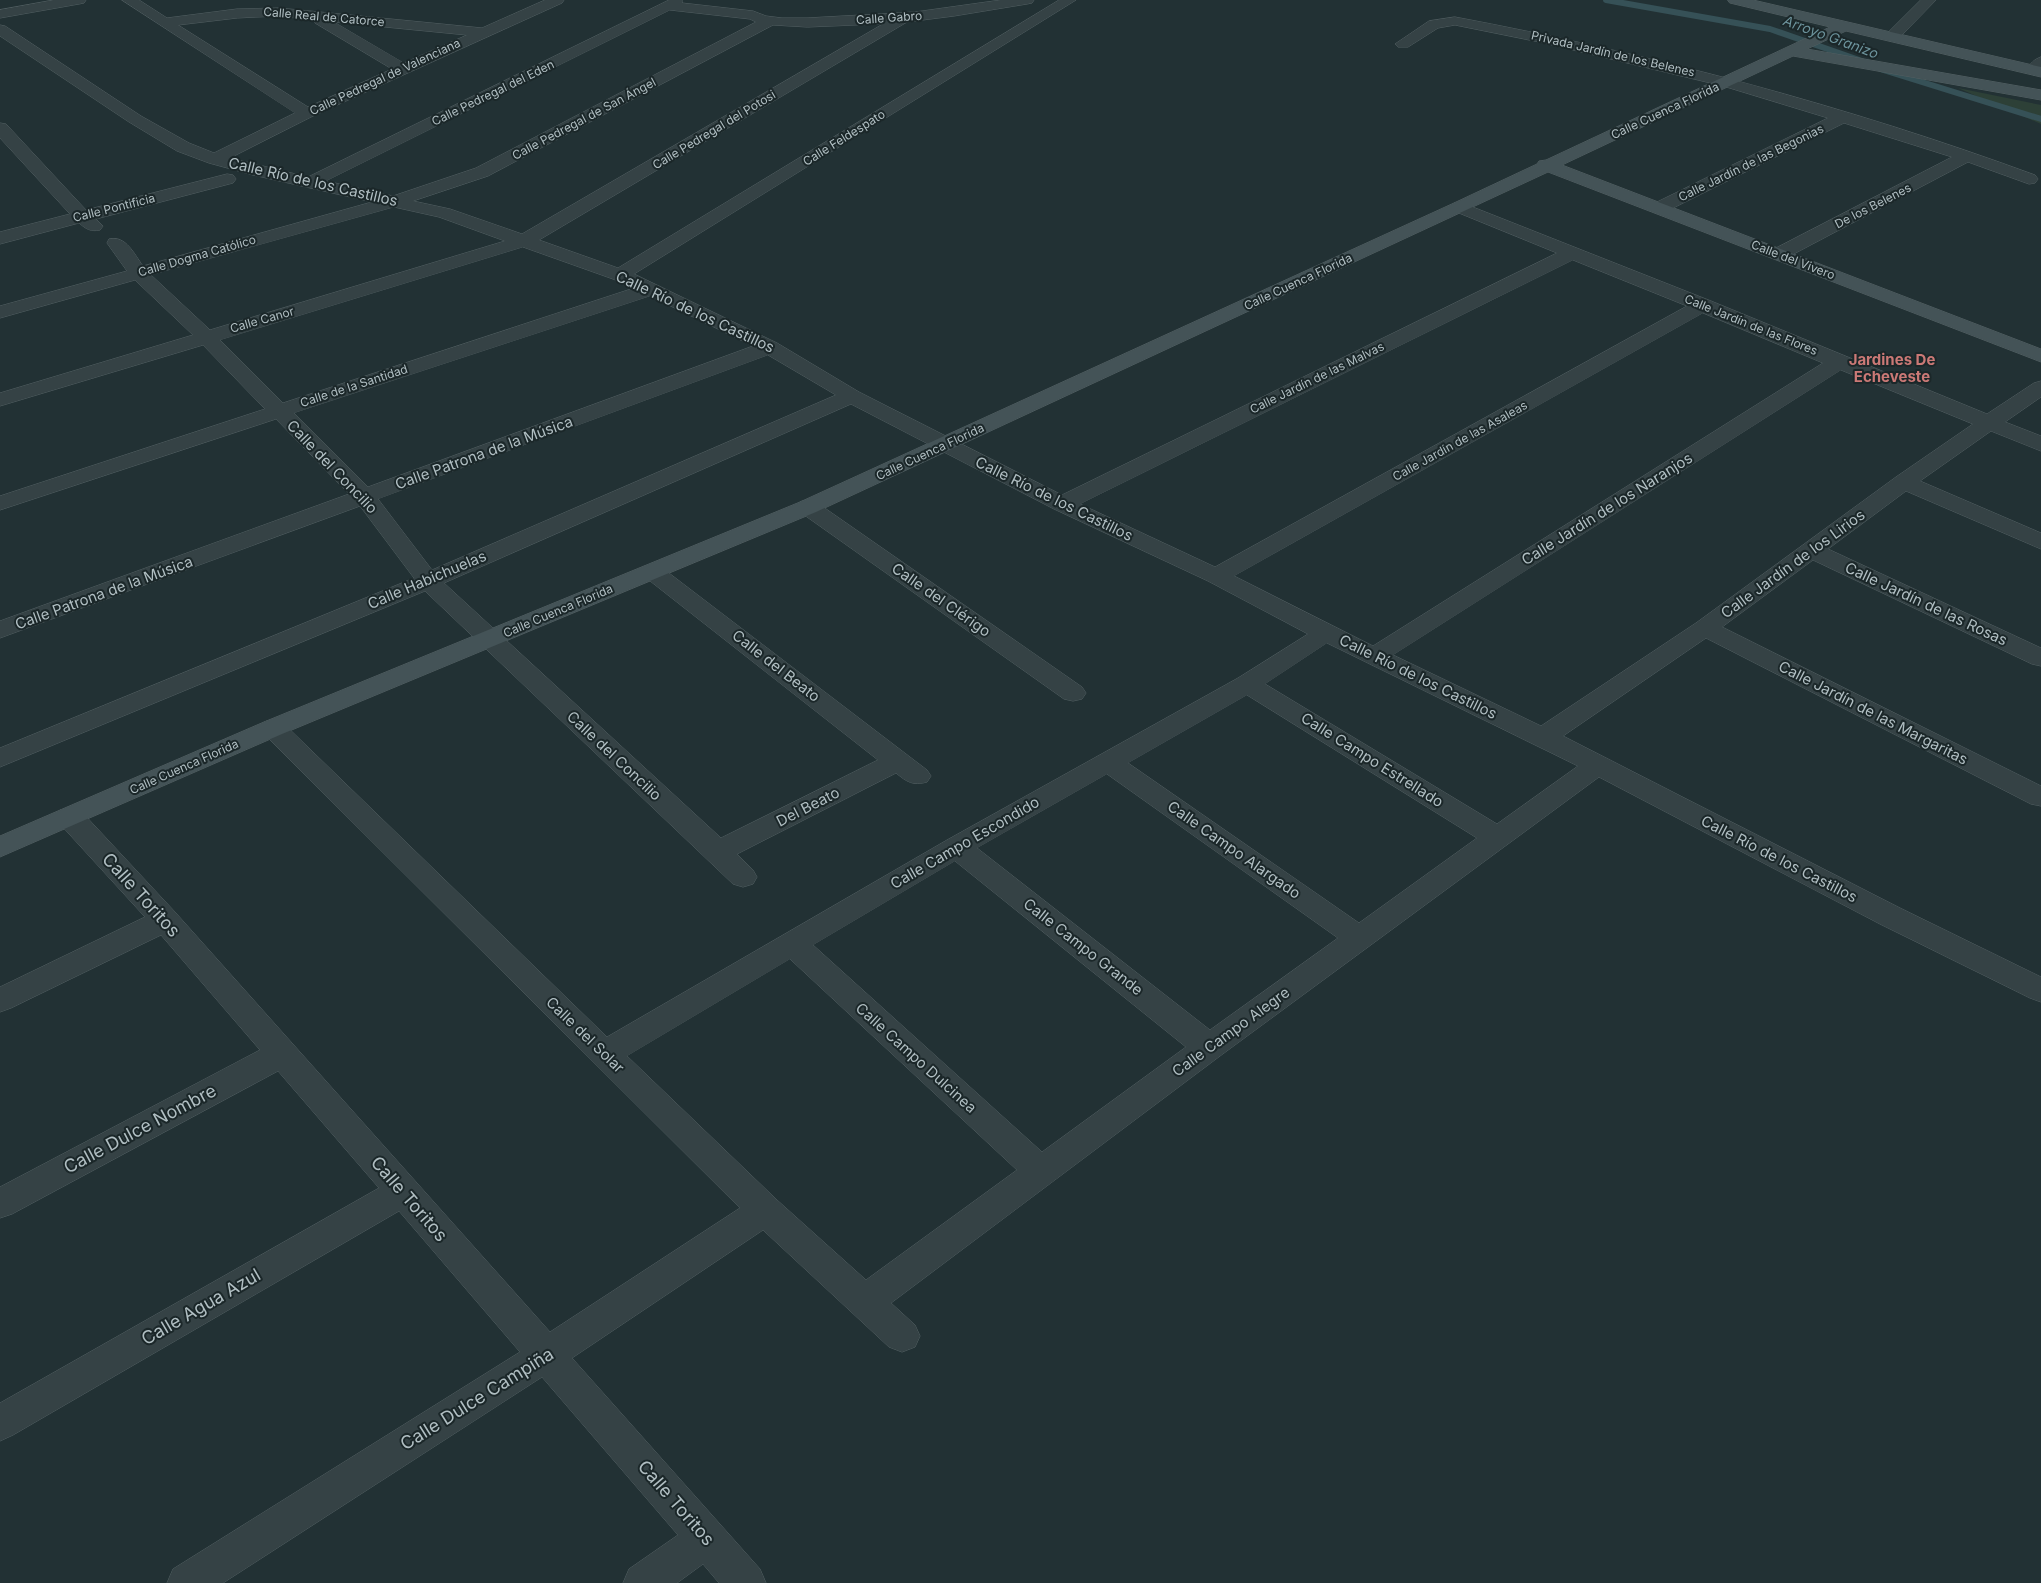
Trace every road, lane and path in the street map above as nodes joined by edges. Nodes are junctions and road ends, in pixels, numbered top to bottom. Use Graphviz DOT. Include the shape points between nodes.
graph roads {
  1 [pos="79,0"];
  2 [pos="129,0"];
  3 [pos="557,0"];
  4 [pos="652,0"];
  5 [pos="975,0"];
  6 [pos="1027,0"];
  7 [pos="1069,0"];
  8 [pos="1735,0"];
  9 [pos="1929,0"];
  10 [pos="673,4"];
  11 [pos="0,14"];
  12 [pos="761,15"];
  13 [pos="312,16"];
  14 [pos="902,18"];
  15 [pos="167,22"];
  16 [pos="1846,25"];
  17 [pos="0,29"];
  18 [pos="482,32"];
  19 [pos="1893,36"];
  20 [pos="1403,44"];
  21 [pos="1798,48"];
  22 [pos="1847,62"];
  23 [pos="1763,65"];
  24 [pos="2039,68"];
  25 [pos="403,69"];
  26 [pos="1728,82"];
  27 [pos="2041,95"];
  28 [pos="307,113"];
  29 [pos="1843,117"];
  30 [pos="0,128"];
  31 [pos="1964,158"];
  32 [pos="1545,166"];
  33 [pos="221,169"];
  34 [pos="2037,178"];
  35 [pos="309,183"];
  36 [pos="395,201"];
  37 [pos="1460,206"];
  38 [pos="1659,208"];
  39 [pos="81,216"];
  40 [pos="0,238"];
  41 [pos="524,241"];
  42 [pos="1572,253"];
  43 [pos="1779,254"];
  44 [pos="138,273"];
  45 [pos="620,276"];
  46 [pos="650,289"];
  47 [pos="1704,305"];
  48 [pos="0,312"];
  49 [pos="206,337"];
  50 [pos="770,347"];
  51 [pos="2041,356"];
  52 [pos="1840,361"];
  53 [pos="2041,387"];
  54 [pos="852,396"];
  55 [pos="0,400"];
  56 [pos="277,410"];
  57 [pos="1989,423"];
  58 [pos="2041,444"];
  59 [pos="945,445"];
  60 [pos="1904,482"];
  61 [pos="365,498"];
  62 [pos="0,503"];
  63 [pos="1062,504"];
  64 [pos="808,507"];
  65 [pos="2041,542"];
  66 [pos="1812,550"];
  67 [pos="653,572"];
  68 [pos="1216,576"];
  69 [pos="428,581"];
  70 [pos="1705,628"];
  71 [pos="0,630"];
  72 [pos="1326,633"];
  73 [pos="489,640"];
  74 [pos="1374,656"];
  75 [pos="2041,658"];
  76 [pos="1247,684"];
  77 [pos="1073,693"];
  78 [pos="272,728"];
  79 [pos="1543,737"];
  80 [pos="0,758"];
  81 [pos="1108,762"];
  82 [pos="1598,765"];
  83 [pos="908,768"];
  84 [pos="2041,797"];
  85 [pos="70,817"];
  86 [pos="1496,837"];
  87 [pos="0,847"];
  88 [pos="956,847"];
  89 [pos="718,852"];
  90 [pos="743,877"];
  91 [pos="165,920"];
  92 [pos="1360,938"];
  93 [pos="791,943"];
  94 [pos="2041,990"];
  95 [pos="0,1000"];
  96 [pos="1209,1047"];
  97 [pos="281,1054"];
  98 [pos="604,1054"];
  99 [pos="1042,1172"];
  100 [pos="403,1191"];
  101 [pos="0,1204"];
  102 [pos="765,1210"];
  103 [pos="866,1301"];
  104 [pos="902,1336"];
  105 [pos="546,1355"];
  106 [pos="0,1423"];
  107 [pos="707,1538"];
  108 [pos="187,1583"];
  109 [pos="643,1583"];
  110 [pos="746,1583"];
  1 -- 11 [label="street"];
  2 -- 15 [label="street"];
  3 -- 18 [label="street, Calle Pedregal de Valenciana"];
  4 -- 10 [label="street, Calle Gabro"];
  5 -- 12 [label="street, Calle Gabro" via="893,10"];
  6 -- 14 [label="street, Calle Gabro"];
  7 -- 45 [label="street, Calle Feldespato"];
  8 -- 16 [label="street"];
  9 -- 19 [label="street"];
  10 -- 12 [label="street, Calle Gabro"];
  10 -- 35 [label="street, Calle Pedregal del Eden"];
  12 -- 14 [label="street, Calle Gabro" via="811,22"];
  12 -- 36 [label="street, Calle Pedregal de San Ángel" via="520,154 482,172"];
  13 -- 15 [label="street, Calle Real de Catorce" via="254,11"];
  13 -- 18 [label="street, Calle Real de Catorce"];
  13 -- 25 [label="street"];
  14 -- 41 [label="street, Calle Pedregal del Potosi"];
  15 -- 28 [label="street"];
  16 -- 19 [label="street"];
  16 -- 21 [label="street, Calle Cuenca Florida"];
  17 -- 33 [label="street, Calle Río de los Castillos" via="159,135"];
  18 -- 25 [label="street, Calle Pedregal de Valenciana"];
  19 -- 24 [label="street"];
  20 -- 26 [label="street, Privada Jardín de los Belenes" via="1434,24 1454,21 1595,49"];
  21 -- 22 [label="street"];
  21 -- 23 [label="street, Calle Cuenca Florida"];
  22 -- 23 [label="street"];
  22 -- 27 [label="street"];
  23 -- 26 [label="street, Calle Cuenca Florida"];
  25 -- 28 [label="street, Calle Pedregal de Valenciana"];
  26 -- 29 [label="street, Privada Jardín de los Belenes"];
  26 -- 32 [label="street, Calle Cuenca Florida"];
  28 -- 33 [label="street, Calle Pedregal de Valenciana"];
  29 -- 31 [label="street, Privada Jardín de los Belenes"];
  29 -- 38 [label="street, Calle Jardín de las Begonias"];
  30 -- 39 [label="street, Calle del Concilio"];
  31 -- 34 [label="street, Privada Jardín de los Belenes" via="2005,176"];
  31 -- 43 [label="street, De los Belenes"];
  32 -- 37 [label="street, Calle Cuenca Florida"];
  32 -- 38 [label="street, Calle del Vivero"];
  33 -- 35 [label="street, Calle Río de los Castillos"];
  33 -- 39 [label="street, Calle Pontificia"];
  35 -- 36 [label="street, Calle Río de los Castillos"];
  36 -- 41 [label="street, Calle Río de los Castillos" via="444,213"];
  36 -- 44 [label="street, Calle Dogma Católico"];
  37 -- 42 [label="street, Calle Jardín de las Flores"];
  37 -- 59 [label="street, Calle Cuenca Florida"];
  38 -- 43 [label="street, Calle del Vivero"];
  39 -- 40 [label="street, Calle Pontificia"];
  39 -- 44 [label="street, Calle del Concilio" via="112,240"];
  41 -- 45 [label="street, Calle Río de los Castillos"];
  41 -- 49 [label="street, Calle Canor"];
  42 -- 47 [label="street, Calle Jardín de las Flores"];
  42 -- 63 [label="street, Calle Jardín de las Malvas"];
  43 -- 51 [label="street, Calle del Vivero"];
  44 -- 48 [label="street, Calle Dogma Católico"];
  44 -- 49 [label="street, Calle del Concilio"];
  45 -- 46 [label="street, Calle Río de los Castillos"];
  46 -- 50 [label="street, Calle Río de los Castillos"];
  46 -- 56 [label="street, Calle de la Santidad"];
  47 -- 52 [label="street, Calle Jardín de las Flores"];
  47 -- 68 [label="street, Calle Jardín de las Asaleas"];
  49 -- 55 [label="street, Calle Canor"];
  49 -- 56 [label="street, Calle del Concilio"];
  50 -- 54 [label="street, Calle Río de los Castillos"];
  50 -- 61 [label="street, Calle Patrona de la Música"];
  52 -- 57 [label="street, Calle Jardín de las Flores"];
  52 -- 74 [label="street, Calle Jardín de los Naranjos"];
  53 -- 57 [label="street, Calle Jardín de los Lirios"];
  54 -- 59 [label="street, Calle Río de los Castillos"];
  54 -- 69 [label="street, Calle Habichuelas"];
  56 -- 61 [label="street, Calle del Concilio"];
  56 -- 62 [label="street, Calle de la Santidad"];
  57 -- 58 [label="street, Calle Jardín de las Flores"];
  57 -- 60 [label="street, Calle Jardín de los Lirios"];
  59 -- 63 [label="street, Calle Río de los Castillos"];
  59 -- 64 [label="street, Calle Cuenca Florida"];
  60 -- 65 [label="street"];
  60 -- 66 [label="street, Calle Jardín de los Lirios"];
  61 -- 69 [label="street, Calle del Concilio"];
  61 -- 71 [label="street, Calle Patrona de la Música"];
  63 -- 68 [label="street, Calle Río de los Castillos"];
  64 -- 67 [label="street, Calle Cuenca Florida"];
  64 -- 77 [label="street, Calle del Clérigo"];
  66 -- 70 [label="street, Calle Jardín de los Lirios"];
  66 -- 75 [label="street, Calle Jardín de las Rosas"];
  67 -- 73 [label="street, Calle Cuenca Florida"];
  67 -- 83 [label="street, Calle del Beato"];
  68 -- 72 [label="street, Calle Río de los Castillos"];
  69 -- 73 [label="street, Calle del Concilio"];
  69 -- 80 [label="street, Calle Habichuelas"];
  70 -- 79 [label="street, Calle Jardín de los Lirios"];
  70 -- 84 [label="street, Calle Jardín de las Margaritas"];
  72 -- 74 [label="street, Calle Río de los Castillos"];
  72 -- 76 [label="street, Calle Campo Escondido"];
  73 -- 78 [label="street, Calle Cuenca Florida"];
  73 -- 89 [label="street, Calle del Concilio"];
  74 -- 79 [label="street, Calle Río de los Castillos"];
  76 -- 81 [label="street, Calle Campo Escondido"];
  76 -- 86 [label="street, Calle Campo Estrellado"];
  78 -- 85 [label="street, Calle Cuenca Florida"];
  78 -- 98 [label="street, Calle del Solar"];
  79 -- 82 [label="street, Calle Río de los Castillos"];
  81 -- 88 [label="street, Calle Campo Escondido"];
  81 -- 92 [label="street, Calle Campo Alargado"];
  82 -- 86 [label="street, Calle Campo Alegre"];
  82 -- 94 [label="street, Calle Río de los Castillos"];
  83 -- 89 [label="street, Del Beato"];
  85 -- 87 [label="street, Calle Cuenca Florida"];
  85 -- 91 [label="street, Calle Toritos"];
  86 -- 92 [label="street, Calle Campo Alegre"];
  88 -- 93 [label="street, Calle Campo Escondido"];
  88 -- 96 [label="street, Calle Campo Grande"];
  89 -- 90 [label="street, Calle del Concilio"];
  91 -- 95 [label="street"];
  91 -- 97 [label="street, Calle Toritos"];
  92 -- 96 [label="street, Calle Campo Alegre"];
  93 -- 98 [label="street, Calle Campo Escondido"];
  93 -- 99 [label="street, Calle Campo Dulcinea"];
  96 -- 99 [label="street, Calle Campo Alegre"];
  97 -- 100 [label="street, Calle Toritos"];
  97 -- 101 [label="street, Calle Dulce Nombre"];
  98 -- 102 [label="street, Calle del Solar"];
  99 -- 103 [label="street, Calle Campo Alegre"];
  100 -- 105 [label="street, Calle Toritos"];
  100 -- 106 [label="street, Calle Agua Azul"];
  102 -- 103 [label="street, Calle del Solar"];
  102 -- 105 [label="street, Calle Dulce Campiña"];
  103 -- 104 [label="street, Calle del Solar"];
  105 -- 107 [label="street, Calle Toritos"];
  105 -- 108 [label="street, Calle Dulce Campiña"];
  107 -- 109 [label="street"];
  107 -- 110 [label="street, Calle Toritos"];
}
